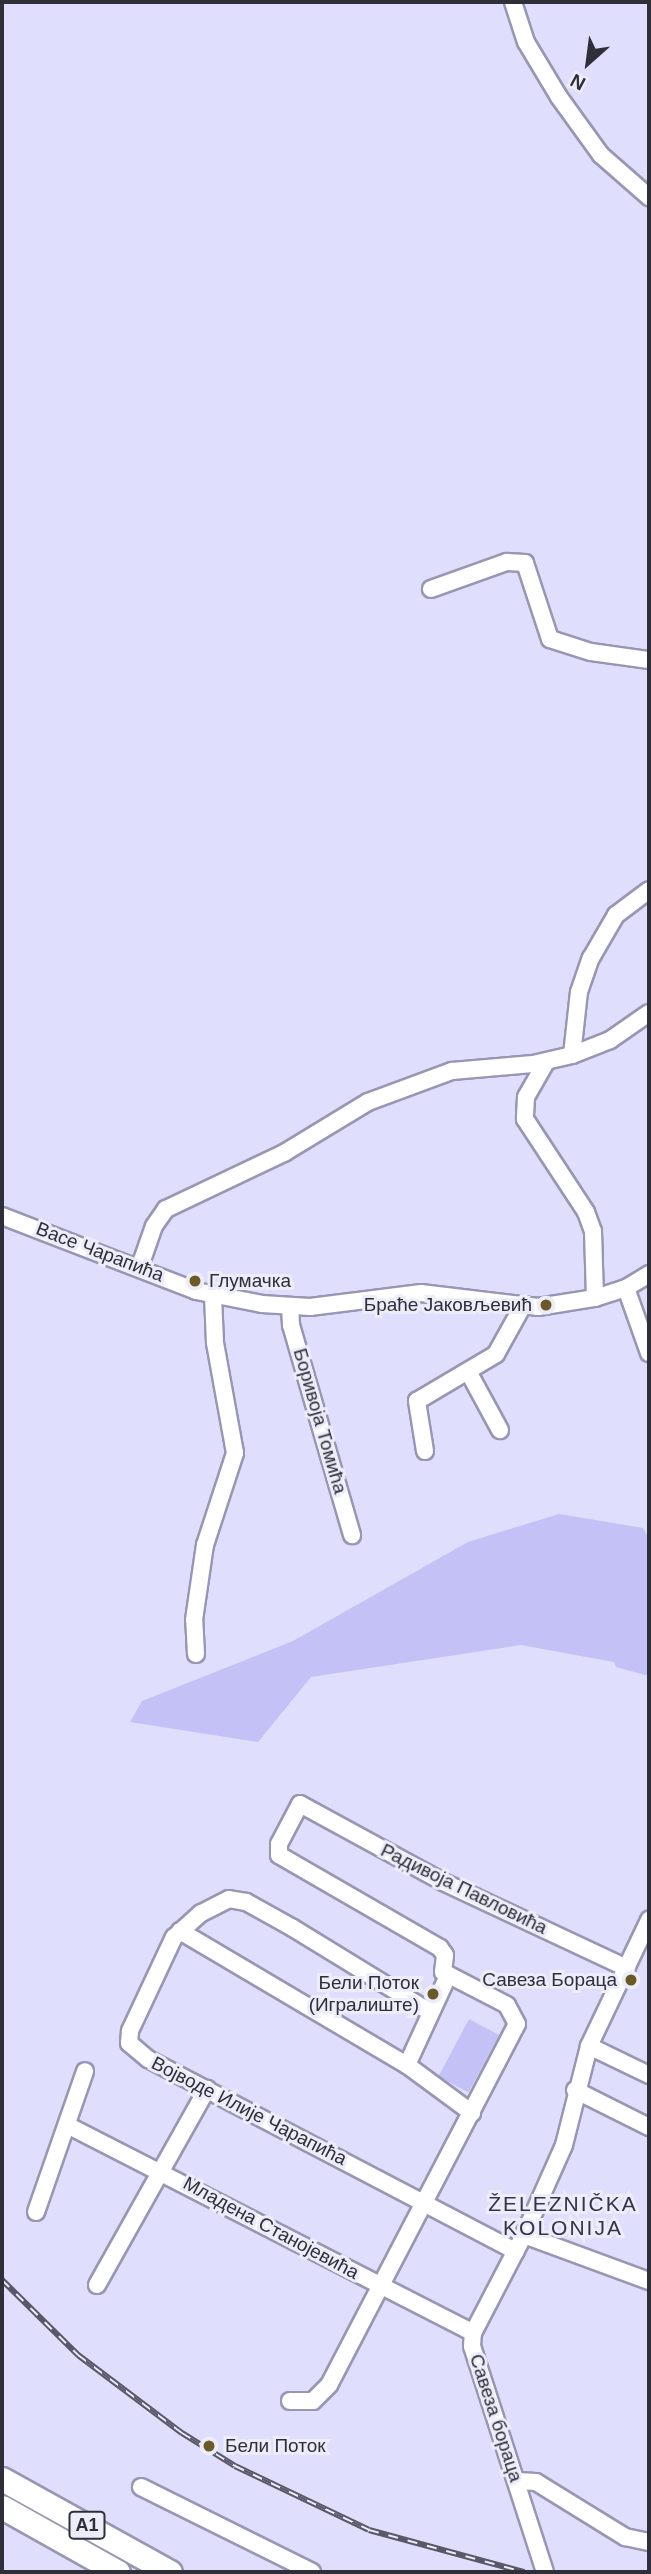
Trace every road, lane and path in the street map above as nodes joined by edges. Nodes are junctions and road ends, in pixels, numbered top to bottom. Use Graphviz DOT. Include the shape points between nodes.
graph roads {
  1 [pos="513,2"];
  2 [pos="649,197"];
  3 [pos="431,589"];
  4 [pos="649,660"];
  5 [pos="649,890"];
  6 [pos="649,1013"];
  7 [pos="572,1055"];
  8 [pos="547,1062"];
  9 [pos="2,1216"];
  10 [pos="140,1266"];
  11 [pos="649,1274"];
  12 [pos="626,1288"];
  13 [pos="214,1296"];
  14 [pos="595,1298"];
  15 [pos="290,1306"];
  16 [pos="522,1307"];
  17 [pos="649,1353"];
  18 [pos="469,1373"];
  19 [pos="500,1430"];
  20 [pos="425,1451"];
  21 [pos="352,1535"];
  22 [pos="196,1654"];
  23 [pos="648,1928"];
  24 [pos="180,1931"];
  25 [pos="627,1968"];
  26 [pos="448,1976"];
  27 [pos="430,2012"];
  28 [pos="589,2046"];
  29 [pos="407,2065"];
  30 [pos="85,2071"];
  31 [pos="649,2075"];
  32 [pos="207,2089"];
  33 [pos="575,2090"];
  34 [pos="472,2113"];
  35 [pos="67,2125"];
  36 [pos="649,2127"];
  37 [pos="160,2171"];
  38 [pos="424,2202"];
  39 [pos="36,2212"];
  40 [pos="524,2235"];
  41 [pos="516,2250"];
  42 [pos="649,2281"];
  43 [pos="97,2285"];
  44 [pos="380,2287"];
  45 [pos="473,2333"];
  46 [pos="290,2401"];
  47 [pos="2,2480"];
  48 [pos="517,2481"];
  49 [pos="141,2487"];
  50 [pos="2,2507"];
  51 [pos="649,2542"];
  52 [pos="118,2572"];
  53 [pos="170,2572"];
  54 [pos="312,2572"];
  55 [pos="545,2572"];
  1 -- 2 [label="street" via="526,42 566,107 601,155"];
  3 -- 4 [label="street" via="520,561 531,571 550,639 591,652"];
  5 -- 7 [label="street" via="616,915 591,958 579,992"];
  6 -- 7 [label="street" via="610,1040"];
  7 -- 8 [label="street"];
  8 -- 10 [label="street" via="452,1071 360,1106 284,1153 166,1209 154,1226"];
  8 -- 14 [label="street" via="526,1097 525,1119 570,1183 592,1226"];
  9 -- 10 [label="street, Васе Чарапића"];
  10 -- 13 [label="street, Васе Чарапића"];
  11 -- 12 [label="street, Васе Чарапића"];
  12 -- 14 [label="street, Васе Чарапића"];
  12 -- 17 [label="street"];
  13 -- 15 [label="street, Васе Чарапића"];
  13 -- 22 [label="street" via="215,1343 235,1453 205,1545 194,1620"];
  14 -- 16 [label="street, Васе Чарапића"];
  15 -- 16 [label="street, Васе Чарапића" via="421,1293"];
  15 -- 21 [label="street, Боривоја Томића" via="291,1325"];
  16 -- 18 [label="street" via="496,1354"];
  18 -- 19 [label="street"];
  18 -- 20 [label="street" via="417,1401"];
  23 -- 25 [label="street, Савеза бораца"];
  24 -- 27 [label="street, Војводе Илије Чарапића" via="220,1902 246,1902"];
  24 -- 29 [label="street"];
  24 -- 32 [label="street, Војводе Илије Чарапића" via="158,1970 129,2043 148,2059"];
  25 -- 26 [label="street, Радивоја Павловића" via="443,1882 306,1803 298,1806 278,1852 443,1951 441,1968"];
  25 -- 28 [label="street, Савеза бораца"];
  26 -- 27 [label="street"];
  26 -- 34 [label="street" via="508,2005 517,2020"];
  27 -- 29 [label="street"];
  28 -- 31 [label="street"];
  28 -- 33 [label="street, Савеза бораца"];
  29 -- 34 [label="street"];
  30 -- 35 [label="street"];
  32 -- 37 [label="street"];
  32 -- 38 [label="street, Војводе Илије Чарапића"];
  33 -- 36 [label="street"];
  33 -- 40 [label="street, Савеза бораца" via="564,2146"];
  34 -- 38 [label="street"];
  35 -- 37 [label="street, Младена Станојевића"];
  35 -- 39 [label="street"];
  37 -- 43 [label="street, Младена Станојевића"];
  37 -- 44 [label="street, Младена Станојевића"];
  38 -- 41 [label="street, Војводе Илије Чарапића"];
  38 -- 44 [label="street"];
  40 -- 41 [label="street, Савеза бораца"];
  40 -- 42 [label="street"];
  41 -- 45 [label="street, Савеза бораца"];
  44 -- 45 [label="street, Младена Станојевића"];
  44 -- 46 [label="street, Младена Станојевића" via="323,2394 313,2401"];
  45 -- 48 [label="street, Савеза бораца" via="472,2346"];
  47 -- 53 [label="highway, A1"];
  48 -- 51 [label="street" via="536,2482 625,2538"];
  48 -- 55 [label="street, Савеза бораца"];
  49 -- 54 [label="street"];
  50 -- 52 [label="highway, A1"];
}
